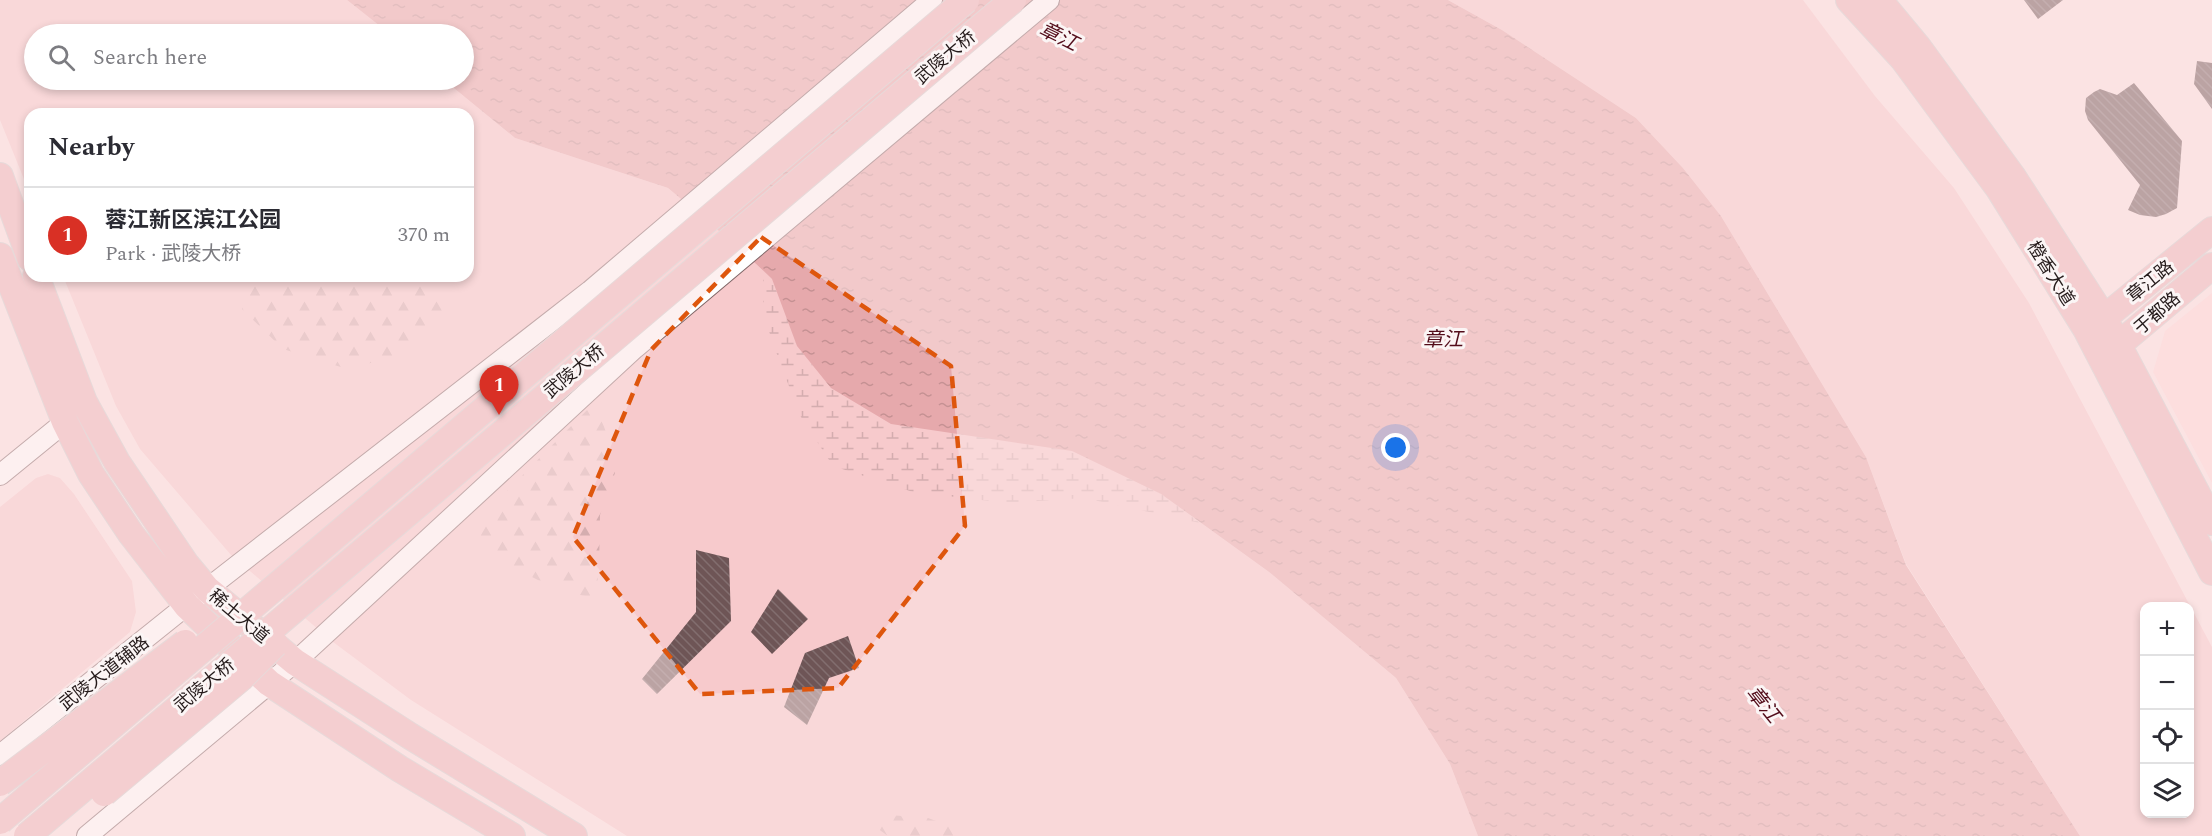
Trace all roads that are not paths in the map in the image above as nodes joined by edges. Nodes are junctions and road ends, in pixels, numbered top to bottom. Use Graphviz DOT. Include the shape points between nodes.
graph roads {
  1 [pos="932,0"];
  2 [pos="966,0"];
  3 [pos="1013,0"];
  4 [pos="1049,0"];
  5 [pos="1849,0"];
  6 [pos="1879,0"];
  7 [pos="0,176"];
  8 [pos="2212,230"];
  9 [pos="24,242"];
  10 [pos="0,256"];
  11 [pos="2212,266"];
  12 [pos="38,282"];
  13 [pos="2095,324"];
  14 [pos="2109,353"];
  15 [pos="65,422"];
  16 [pos="0,475"];
  17 [pos="396,484"];
  18 [pos="414,506"];
  19 [pos="2212,522"];
  20 [pos="2212,572"];
  21 [pos="207,589"];
  22 [pos="188,606"];
  23 [pos="295,662"];
  24 [pos="269,683"];
  25 [pos="0,755"];
  26 [pos="0,783"];
  27 [pos="0,821"];
  28 [pos="27,836"];
  29 [pos="53,836"];
  30 [pos="87,836"];
  31 [pos="512,836"];
  32 [pos="574,836"];
  1 -- 21 [label="street, 武陵大道辅路" via="590,291"];
  2 -- 17 [label="main road, 武陵大桥, bridge"];
  3 -- 18 [label="main road, 武陵大桥, bridge"];
  4 -- 23 [label="street" via="635,348"];
  5 -- 13 [label="main road, 橙香大道" via="1903,59"];
  6 -- 13 [label="main road, 橙香大道" via="2013,177"];
  7 -- 9 [label="main road"];
  8 -- 13 [label="main road, 章江路"];
  10 -- 15 [label="main road, 稀土大道"];
  11 -- 14 [label="main road, 于都路"];
  12 -- 21 [label="main road, 稀土大道" via="84,402 117,462"];
  13 -- 14 [label="main road, 橙香大道"];
  14 -- 19 [label="main road, 橙香大道"];
  14 -- 20 [label="main road, 橙香大道"];
  15 -- 16 [label="street"];
  15 -- 22 [label="main road, 稀土大道" via="91,474 131,534"];
  17 -- 26 [label="main road, bridge"];
  17 -- 27 [label="main road, 武陵大桥, bridge"];
  18 -- 28 [label="main road, 武陵大桥, bridge"];
  18 -- 29 [label="main road, bridge" via="241,678"];
  21 -- 22 [label="street, 武陵大道辅路"];
  21 -- 23 [label="main road, 稀土大道"];
  22 -- 24 [label="main road, 稀土大道"];
  22 -- 25 [label="street, 武陵大道辅路"];
  23 -- 24 [label="street"];
  23 -- 32 [label="main road, 稀土大道"];
  24 -- 30 [label="street"];
  24 -- 31 [label="main road, 稀土大道"];
}
